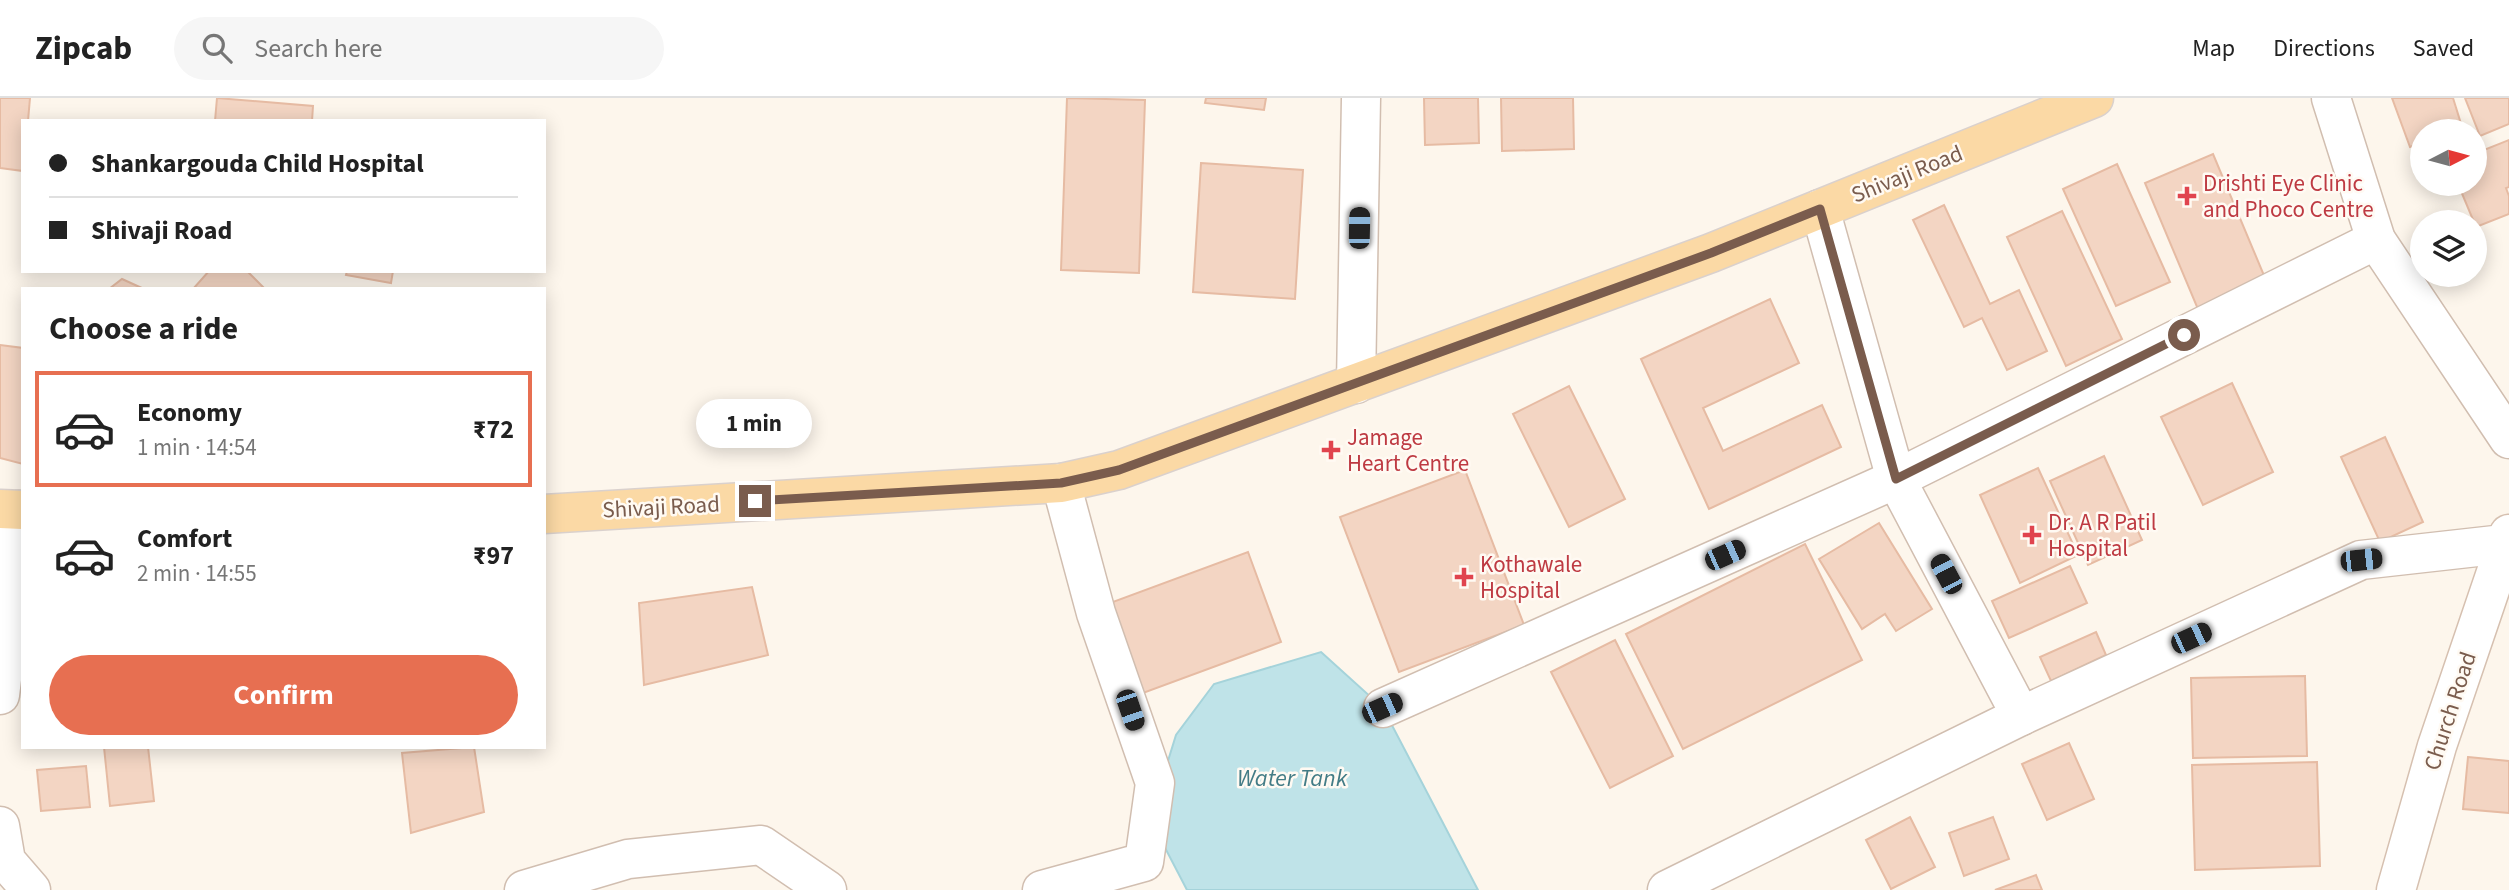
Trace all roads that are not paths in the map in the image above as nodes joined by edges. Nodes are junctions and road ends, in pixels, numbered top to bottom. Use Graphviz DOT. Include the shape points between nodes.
graph roads {
  1 [pos="1361,98"];
  2 [pos="2094,98"];
  3 [pos="2331,98"];
  4 [pos="1820,209"];
  5 [pos="2376,240"];
  6 [pos="1356,384"];
  7 [pos="2509,439"];
  8 [pos="1896,479"];
  9 [pos="1061,483"];
  10 [pos="13,510"];
  11 [pos="546,514"];
  12 [pos="2506,539"];
  13 [pos="0,695"];
  14 [pos="1382,708"];
  15 [pos="2021,716"];
  16 [pos="0,826"];
  17 [pos="32,890"];
  18 [pos="524,890"];
  19 [pos="827,890"];
  20 [pos="1041,890"];
  21 [pos="1667,890"];
  22 [pos="2396,890"];
  1 -- 6 [label="street"];
  2 -- 4 [label="main road, Shivaji Road"];
  3 -- 5 [label="street"];
  4 -- 6 [label="main road, Shivaji Road"];
  4 -- 8 [label="street"];
  5 -- 7 [label="street"];
  5 -- 8 [label="street"];
  6 -- 9 [label="main road, Shivaji Road" via="1119,470"];
  8 -- 14 [label="street"];
  8 -- 15 [label="street"];
  9 -- 11 [label="main road, Shivaji Road"];
  9 -- 20 [label="street" via="1096,613 1155,783 1144,862"];
  10 -- 13 [label="street" via="9,624"];
  12 -- 15 [label="street" via="2361,560"];
  12 -- 22 [label="street, Church Road" via="2437,746"];
  15 -- 21 [label="street"];
  16 -- 17 [label="street" via="6,861"];
  18 -- 19 [label="street" via="628,859 761,845"];
}
